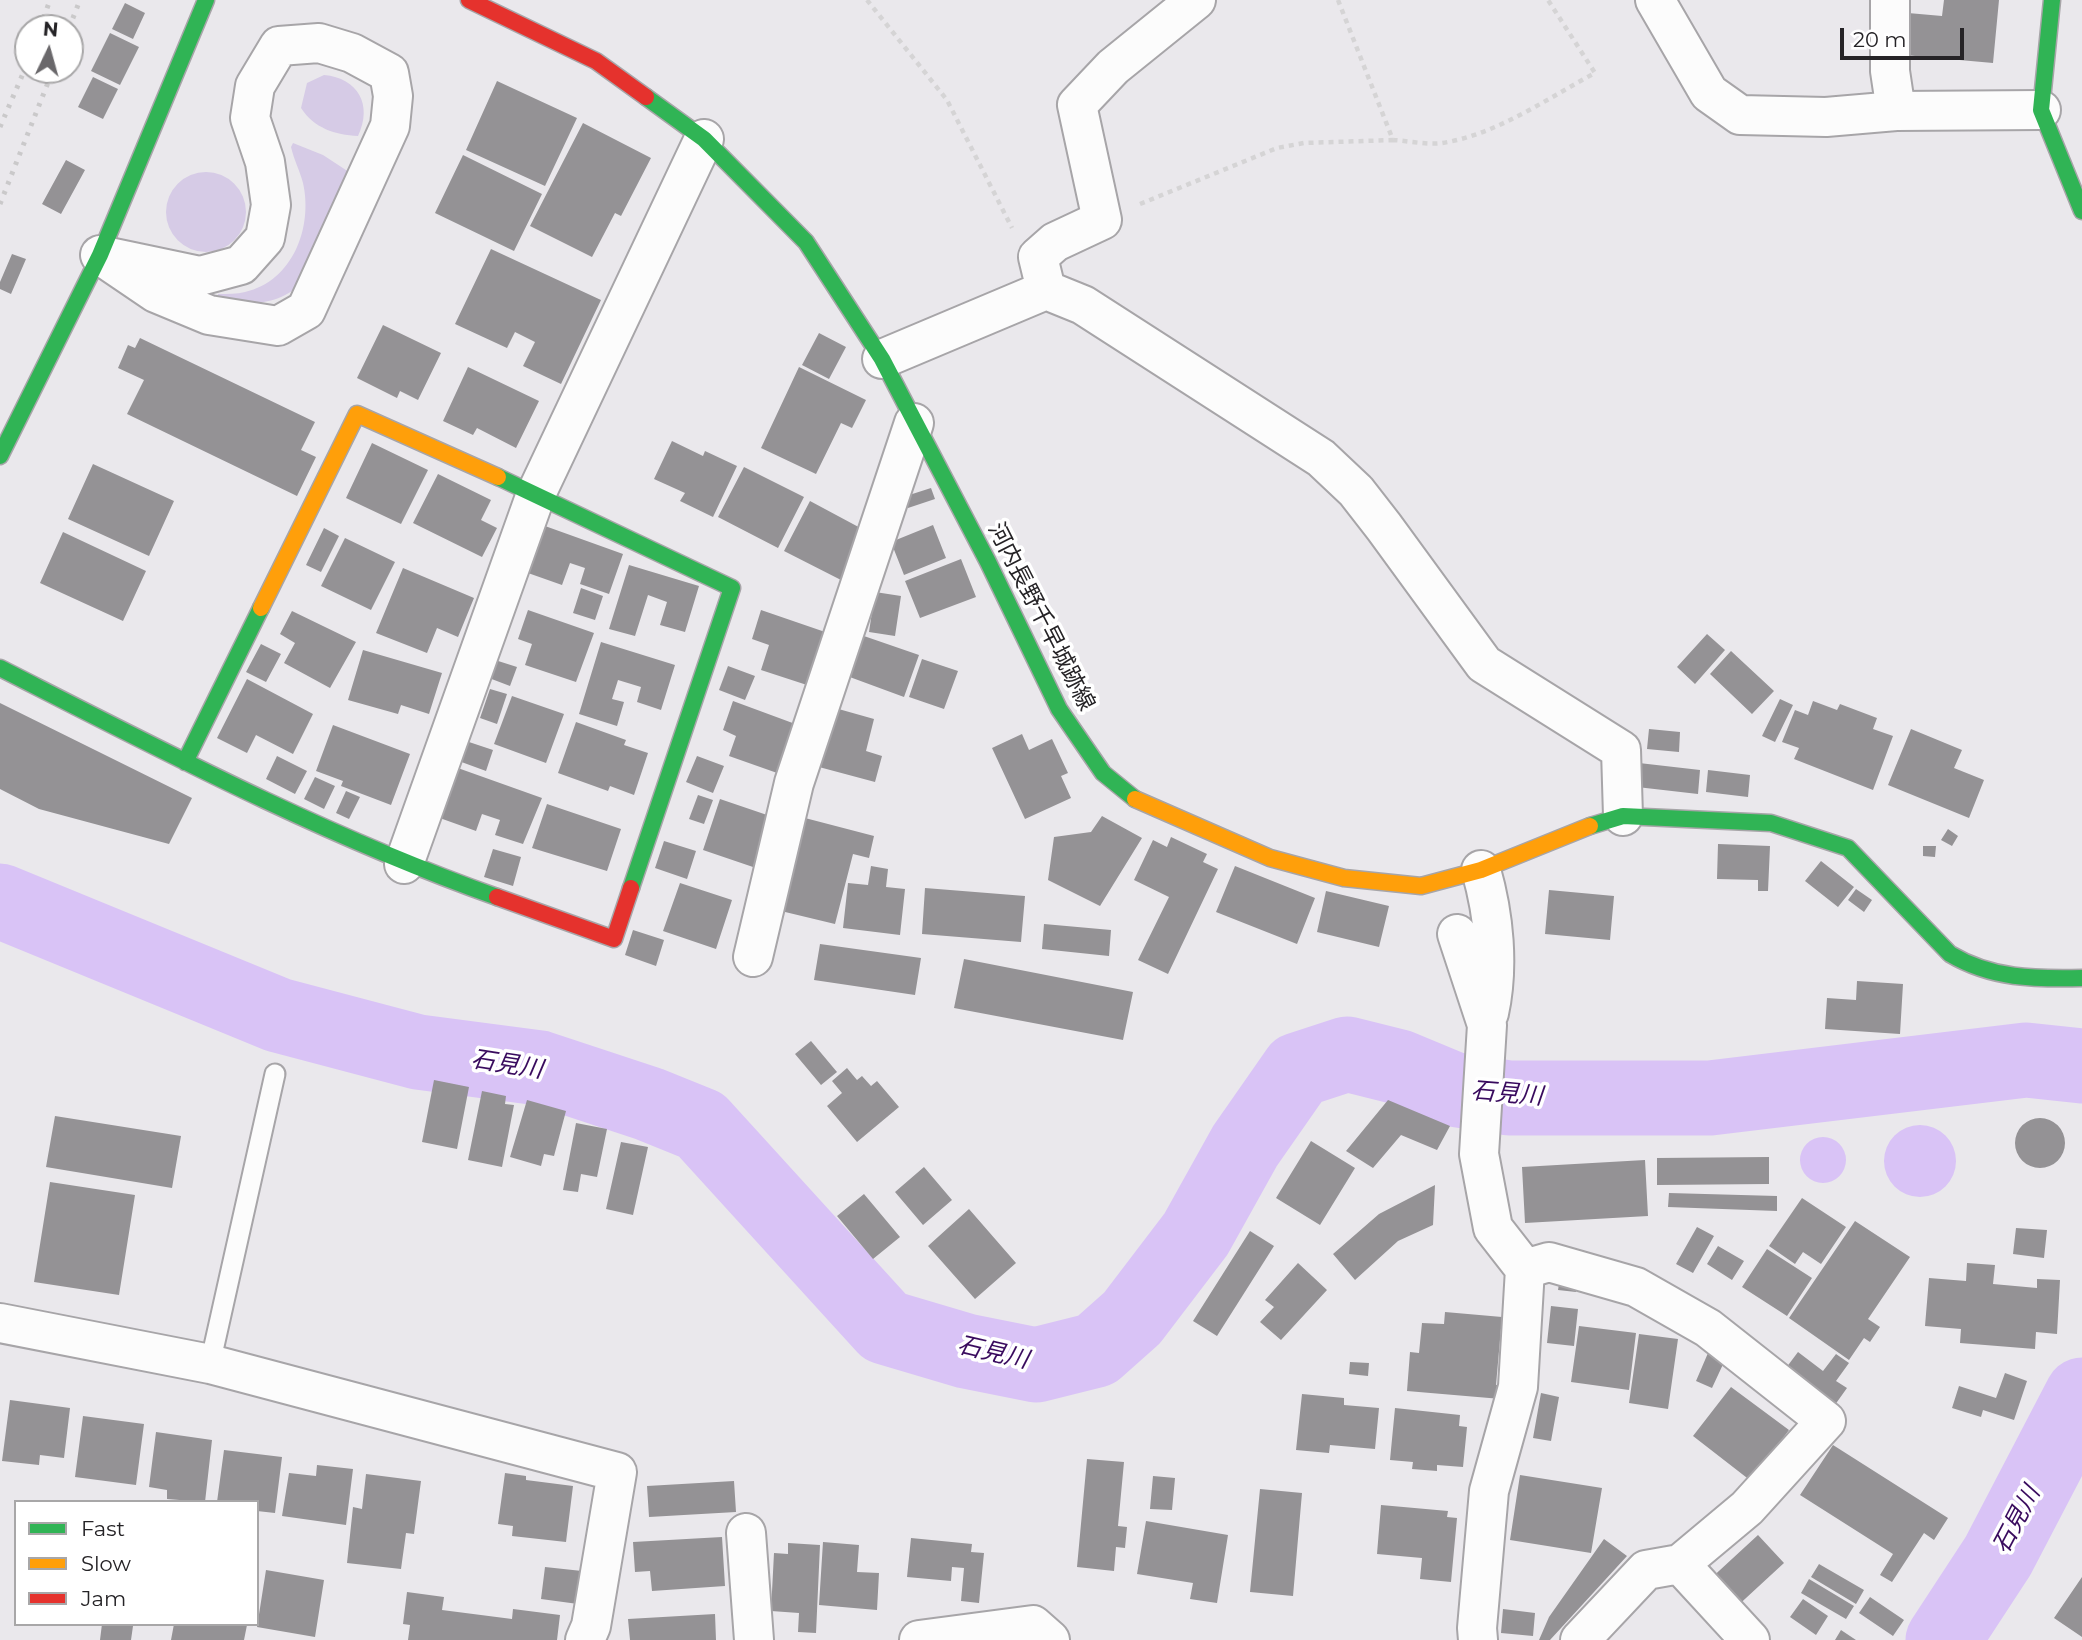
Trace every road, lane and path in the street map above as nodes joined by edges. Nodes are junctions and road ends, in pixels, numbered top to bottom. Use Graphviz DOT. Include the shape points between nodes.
graph roads {
  1 [pos="206,0"];
  2 [pos="469,0"];
  3 [pos="867,0"];
  4 [pos="1196,0"];
  5 [pos="1338,0"];
  6 [pos="1548,0"];
  7 [pos="1655,0"];
  8 [pos="1890,0"];
  9 [pos="2052,0"];
  10 [pos="2041,110"];
  11 [pos="1896,111"];
  12 [pos="704,139"];
  13 [pos="1393,139"];
  14 [pos="2082,211"];
  15 [pos="1102,220"];
  16 [pos="100,255"];
  17 [pos="1042,274"];
  18 [pos="882,359"];
  19 [pos="914,423"];
  20 [pos="0,456"];
  21 [pos="536,494"];
  22 [pos="0,667"];
  23 [pos="185,762"];
  24 [pos="1623,816"];
  25 [pos="404,864"];
  26 [pos="1481,870"];
  27 [pos="1457,933"];
  28 [pos="753,957"];
  29 [pos="2082,978"];
  30 [pos="1488,1027"];
  31 [pos="275,1074"];
  32 [pos="1525,1269"];
  33 [pos="0,1323"];
  34 [pos="210,1364"];
  35 [pos="747,1533"];
  36 [pos="1680,1564"];
  37 [pos="585,1640"];
  38 [pos="754,1640"];
  39 [pos="919,1640"];
  40 [pos="1050,1640"];
  41 [pos="1478,1640"];
  42 [pos="1580,1640"];
  43 [pos="1750,1640"];
  1 -- 16 [label="street"];
  2 -- 12 [label="street, 河内長野千早城跡線" via="596,61"];
  3 -- 17 [label="path" via="947,100 1024,249"];
  4 -- 15 [label="street" via="1113,67 1077,105"];
  5 -- 13 [label="path"];
  6 -- 13 [label="path" via="1595,73 1489,129 1443,142"];
  7 -- 11 [label="street" via="1710,93 1740,115 1826,117"];
  8 -- 11 [label="street" via="1890,71"];
  9 -- 10 [label="street"];
  10 -- 11 [label="street"];
  10 -- 14 [label="street"];
  12 -- 18 [label="street, 河内長野千早城跡線" via="806,242"];
  12 -- 21 [label="street"];
  13 -- 15 [label="path" via="1277,148"];
  15 -- 17 [label="street" via="1055,242"];
  16 -- 16 [label="street" via="200,276 241,265 265,238 271,205 265,162 250,118 255,86 279,46 318,43 352,53 389,73 393,96 390,126 306,310 278,326 209,315 156,293"];
  16 -- 20 [label="street"];
  17 -- 18 [label="street"];
  17 -- 24 [label="street" via="1321,458 1356,491 1484,664 1621,750"];
  18 -- 19 [label="street, 河内長野千早城跡線"];
  19 -- 26 [label="street, 河内長野千早城跡線" via="1059,709 1103,773 1132,798 1270,858 1344,878 1421,886"];
  19 -- 28 [label="street" via="794,783"];
  21 -- 23 [label="street" via="357,414"];
  21 -- 25 [label="street"];
  21 -- 25 [label="street" via="732,587 614,939"];
  22 -- 23 [label="street"];
  23 -- 25 [label="street"];
  24 -- 26 [label="street, 河内長野千早城跡線" via="1564,834"];
  24 -- 29 [label="street, 河内長野千早城跡線" via="1771,824 1848,848 1950,954 1970,967 1993,976"];
  26 -- 30 [label="street" via="1489,898 1495,984"];
  27 -- 30 [label="street"];
  30 -- 32 [label="street" via="1479,1154 1493,1228"];
  31 -- 34 [label="lane"];
  32 -- 36 [label="street" via="1549,1262 1636,1287 1708,1328 1826,1421 1747,1508"];
  32 -- 41 [label="street" via="1518,1387 1489,1491"];
  33 -- 34 [label="street"];
  34 -- 37 [label="street" via="617,1472"];
  35 -- 38 [label="street"];
  36 -- 42 [label="street" via="1646,1570"];
  36 -- 43 [label="street"];
  39 -- 40 [label="street" via="1033,1625"];
}
